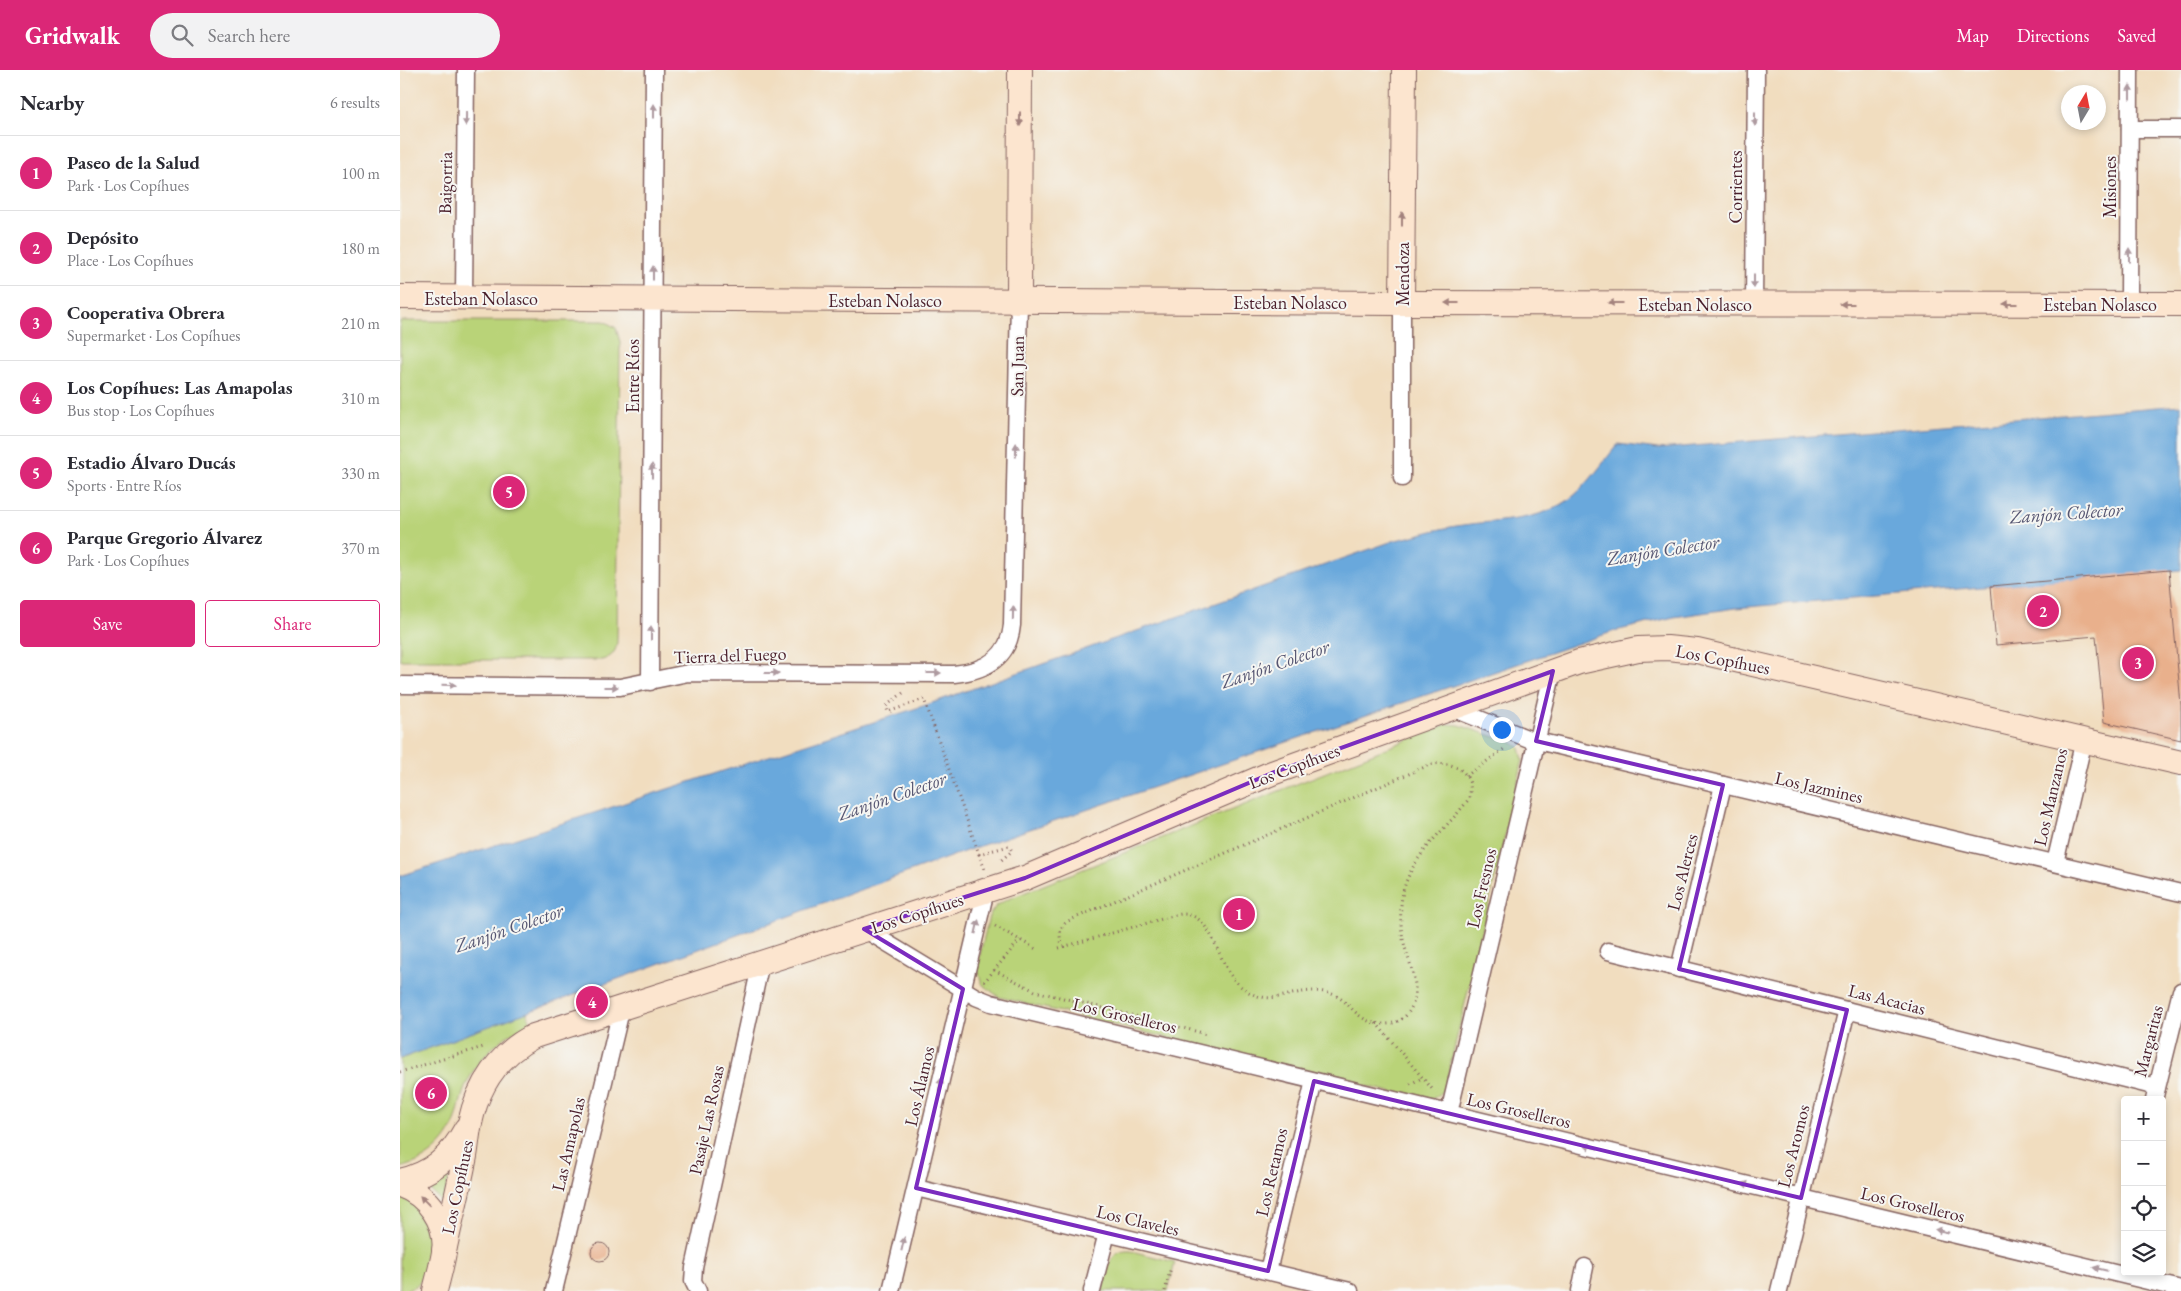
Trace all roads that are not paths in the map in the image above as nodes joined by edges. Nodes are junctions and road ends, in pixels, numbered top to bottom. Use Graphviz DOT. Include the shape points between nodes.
graph roads {
  1 [pos="466,70"];
  2 [pos="654,70"];
  3 [pos="1020,70"];
  4 [pos="1404,70"];
  5 [pos="1756,70"];
  6 [pos="2130,70"];
  7 [pos="2130,129"];
  8 [pos="2181,129"];
  9 [pos="400,297"];
  10 [pos="464,297"];
  11 [pos="652,299"];
  12 [pos="1019,301"];
  13 [pos="1402,303"];
  14 [pos="1754,304"];
  15 [pos="2129,304"];
  16 [pos="2181,304"];
  17 [pos="1402,478"];
  18 [pos="999,658"];
  19 [pos="1553,671"];
  20 [pos="650,682"];
  21 [pos="400,685"];
  22 [pos="1452,708"];
  23 [pos="2084,740"];
  24 [pos="1536,741"];
  25 [pos="2181,763"];
  26 [pos="1723,785"];
  27 [pos="2055,863"];
  28 [pos="986,882"];
  29 [pos="2181,893"];
  30 [pos="864,930"];
  31 [pos="1608,951"];
  32 [pos="761,962"];
  33 [pos="1679,968"];
  34 [pos="963,989"];
  35 [pos="2181,991"];
  36 [pos="622,1006"];
  37 [pos="1847,1010"];
  38 [pos="1314,1081"];
  39 [pos="2156,1093"];
  40 [pos="1449,1114"];
  41 [pos="470,1123"];
  42 [pos="400,1181"];
  43 [pos="400,1185"];
  44 [pos="916,1188"];
  45 [pos="1801,1198"];
  46 [pos="1107,1233"];
  47 [pos="443,1256"];
  48 [pos="1586,1268"];
  49 [pos="1268,1272"];
  50 [pos="696,1289"];
  51 [pos="2181,1289"];
  52 [pos="423,1291"];
  53 [pos="435,1291"];
  54 [pos="554,1291"];
  55 [pos="891,1291"];
  56 [pos="1092,1291"];
  57 [pos="1350,1291"];
  58 [pos="1580,1291"];
  59 [pos="1779,1291"];
  1 -- 10 [label="street, Baigorria, one-way"];
  11 -- 2 [label="street, Entre Ríos, one-way"];
  3 -- 12 [label="street, San Juan, one-way"];
  13 -- 4 [label="street, Mendoza, one-way"];
  5 -- 14 [label="street, Corrientes, one-way"];
  7 -- 6 [label="street, Misiones, one-way"];
  7 -- 8 [label="street"];
  15 -- 7 [label="street, Misiones, one-way"];
  9 -- 10 [label="street, Esteban Nolasco"];
  10 -- 11 [label="street, Esteban Nolasco"];
  11 -- 12 [label="street, Esteban Nolasco"];
  20 -- 11 [label="street, Entre Ríos, one-way"];
  12 -- 13 [label="street, Esteban Nolasco"];
  18 -- 12 [label="street, San Juan, one-way" via="1009,643 1012,625"];
  14 -- 13 [label="street, Esteban Nolasco, one-way"];
  13 -- 17 [label="street, Mendoza"];
  15 -- 14 [label="street, Esteban Nolasco, one-way"];
  15 -- 16 [label="street, Esteban Nolasco"];
  20 -- 18 [label="street, Tierra del Fuego, one-way" via="688,673 963,673 982,668"];
  19 -- 22 [label="street, Los Copíhues"];
  19 -- 23 [label="street, Los Copíhues" via="1624,651 1682,649"];
  19 -- 24 [label="street, Los Fresnos"];
  21 -- 20 [label="street, Tierra del Fuego, one-way" via="620,688"];
  22 -- 24 [label="street, Los Jazmines"];
  22 -- 28 [label="street, Los Copíhues" via="1272,773 1060,864"];
  23 -- 25 [label="street, Los Copíhues"];
  23 -- 27 [label="street, Los Manzanos"];
  24 -- 26 [label="street, Los Jazmines"];
  24 -- 40 [label="street, Los Fresnos"];
  26 -- 27 [label="street, Los Jazmines"];
  26 -- 33 [label="street, Los Alerces"];
  27 -- 29 [label="street, Los Jazmines"];
  28 -- 30 [label="street, Los Copíhues"];
  34 -- 28 [label="street, Los Álamos, one-way"];
  30 -- 32 [label="street, Los Copíhues"];
  30 -- 34 [label="street, Los Groselleros"];
  31 -- 33 [label="street, Las Acacias"];
  32 -- 36 [label="street, Los Copíhues"];
  32 -- 50 [label="street, Pasaje Las Rosas" via="694,1268"];
  33 -- 37 [label="street, Las Acacias"];
  34 -- 38 [label="street, Los Groselleros" via="1006,1007"];
  44 -- 34 [label="street, Los Álamos, one-way"];
  35 -- 39 [label="street, Margaritas"];
  36 -- 41 [label="street, Los Copíhues" via="543,1031 510,1051 484,1083"];
  36 -- 54 [label="street, Las Amapolas"];
  37 -- 39 [label="street, Las Acacias"];
  37 -- 45 [label="street, Los Aromos"];
  38 -- 40 [label="street, Los Groselleros"];
  38 -- 49 [label="street, Los Retamos"];
  45 -- 40 [label="street, Los Groselleros, one-way"];
  41 -- 42 [label="street, Los Copíhues" via="457,1146 438,1166"];
  41 -- 47 [label="street, Los Copíhues"];
  47 -- 43 [label="street, one-way" via="440,1225 432,1209 420,1196"];
  44 -- 46 [label="street, Los Claveles"];
  55 -- 44 [label="street, Los Álamos, one-way"];
  51 -- 45 [label="street, Los Groselleros, one-way"];
  45 -- 59 [label="street, Los Aromos"];
  46 -- 49 [label="street, Los Claveles"];
  46 -- 56 [label="street"];
  47 -- 52 [label="street" via="435,1278"];
  47 -- 53 [label="street"];
  48 -- 58 [label="street"];
  49 -- 57 [label="street, Los Claveles"];
}
